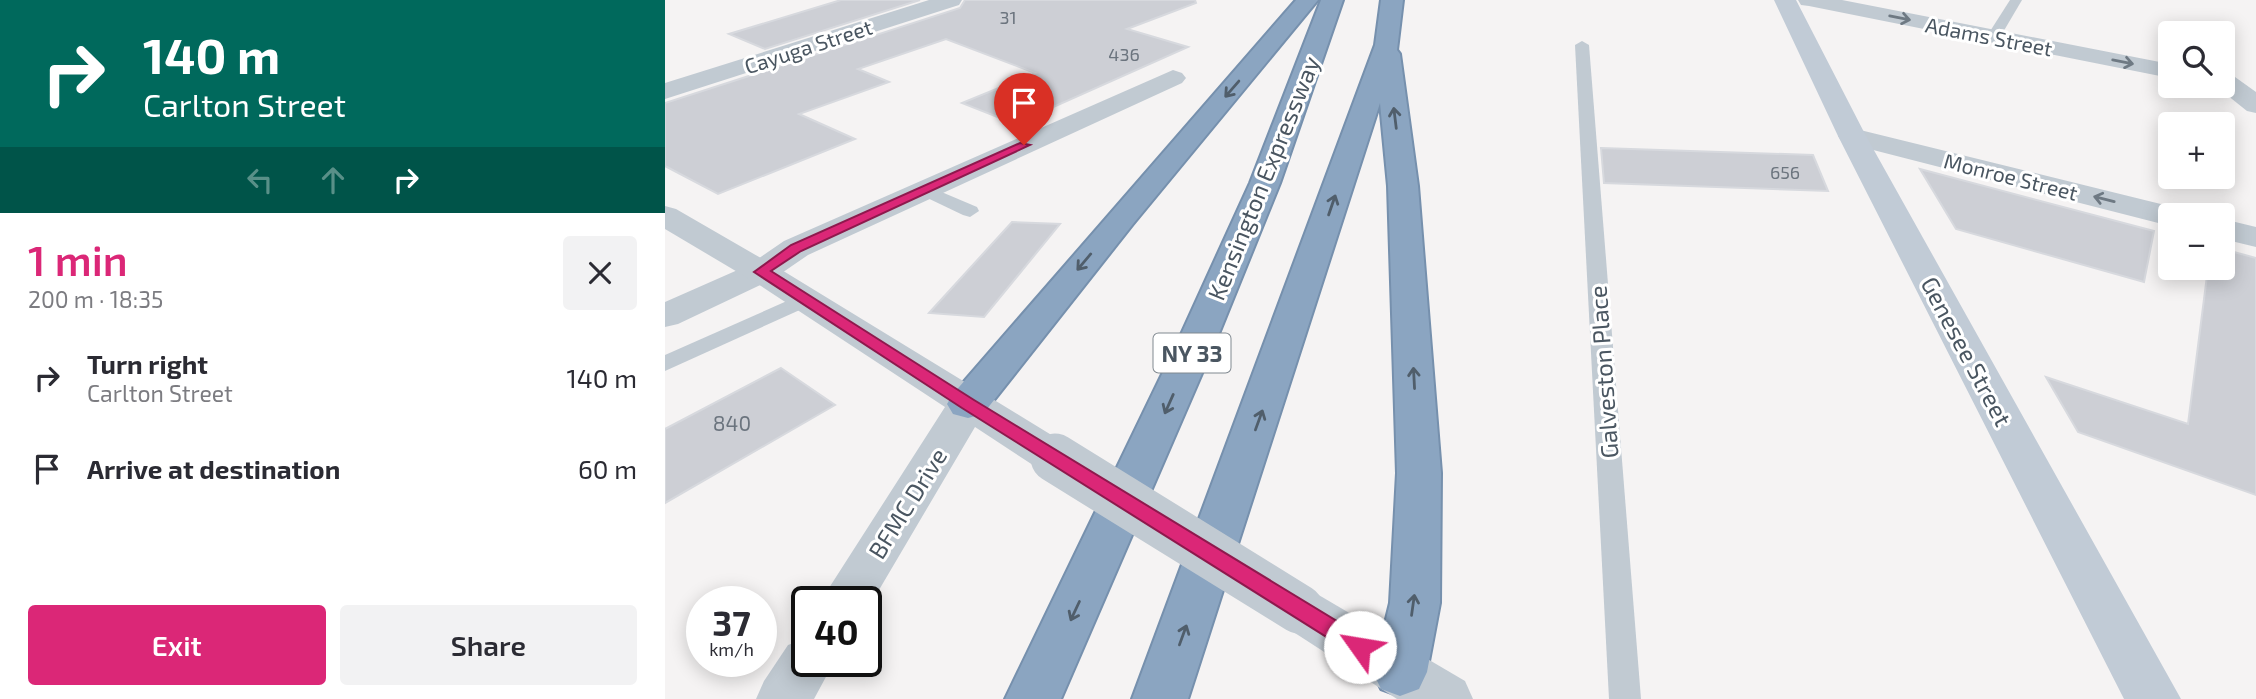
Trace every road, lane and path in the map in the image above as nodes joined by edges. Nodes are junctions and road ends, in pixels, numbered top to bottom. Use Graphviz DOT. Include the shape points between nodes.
graph roads {
  1 [pos="951,0"];
  2 [pos="1307,0"];
  3 [pos="1332,0"];
  4 [pos="1392,0"];
  5 [pos="1785,0"];
  6 [pos="1809,0"];
  7 [pos="2016,0"];
  8 [pos="1994,36"];
  9 [pos="1387,44"];
  10 [pos="1582,45"];
  11 [pos="2158,69"];
  12 [pos="1173,78"];
  13 [pos="2235,84"];
  14 [pos="2256,88"];
  15 [pos="2235,90"];
  16 [pos="665,91"];
  17 [pos="2256,105"];
  18 [pos="1852,136"];
  19 [pos="925,190"];
  20 [pos="970,211"];
  21 [pos="2158,213"];
  22 [pos="665,216"];
  23 [pos="2235,232"];
  24 [pos="2256,237"];
  25 [pos="764,262"];
  26 [pos="665,299"];
  27 [pos="804,299"];
  28 [pos="665,316"];
  29 [pos="665,364"];
  30 [pos="968,404"];
  31 [pos="855,586"];
  32 [pos="798,677"];
  33 [pos="1397,685"];
  34 [pos="784,699"];
  35 [pos="1033,699"];
  36 [pos="1160,699"];
  37 [pos="1445,699"];
  38 [pos="1625,699"];
  39 [pos="2153,699"];
  1 -- 16 [label="street, Cayuga Street"];
  2 -- 30 [label="highway, one-way"];
  3 -- 35 [label="highway, Kensington Expressway / NY 33, one-way" via="1265,183"];
  4 -- 9 [label="highway"];
  5 -- 18 [label="main road, Genesee Street"];
  6 -- 8 [label="street, Adams Street, one-way"];
  7 -- 8 [label="lane"];
  8 -- 11 [label="street, Adams Street, one-way"];
  33 -- 9 [label="highway, one-way" via="1415,603 1419,473 1403,186"];
  36 -- 9 [label="highway, one-way"];
  10 -- 38 [label="lane, Galveston Place"];
  12 -- 19 [label="street"];
  13 -- 14 [label="street"];
  15 -- 17 [label="street"];
  21 -- 18 [label="street, Monroe Street, one-way"];
  18 -- 39 [label="main road, Genesee Street"];
  19 -- 20 [label="lane"];
  19 -- 25 [label="street"];
  22 -- 25 [label="street"];
  23 -- 24 [label="street"];
  25 -- 26 [label="street"];
  25 -- 27 [label="street"];
  25 -- 28 [label="street"];
  27 -- 29 [label="lane"];
  27 -- 30 [label="street"];
  30 -- 31 [label="street, BFMC Drive"];
  30 -- 33 [label="street, bridge" via="1299,609"];
  32 -- 34 [label="street"];
  33 -- 37 [label="street"];
}
